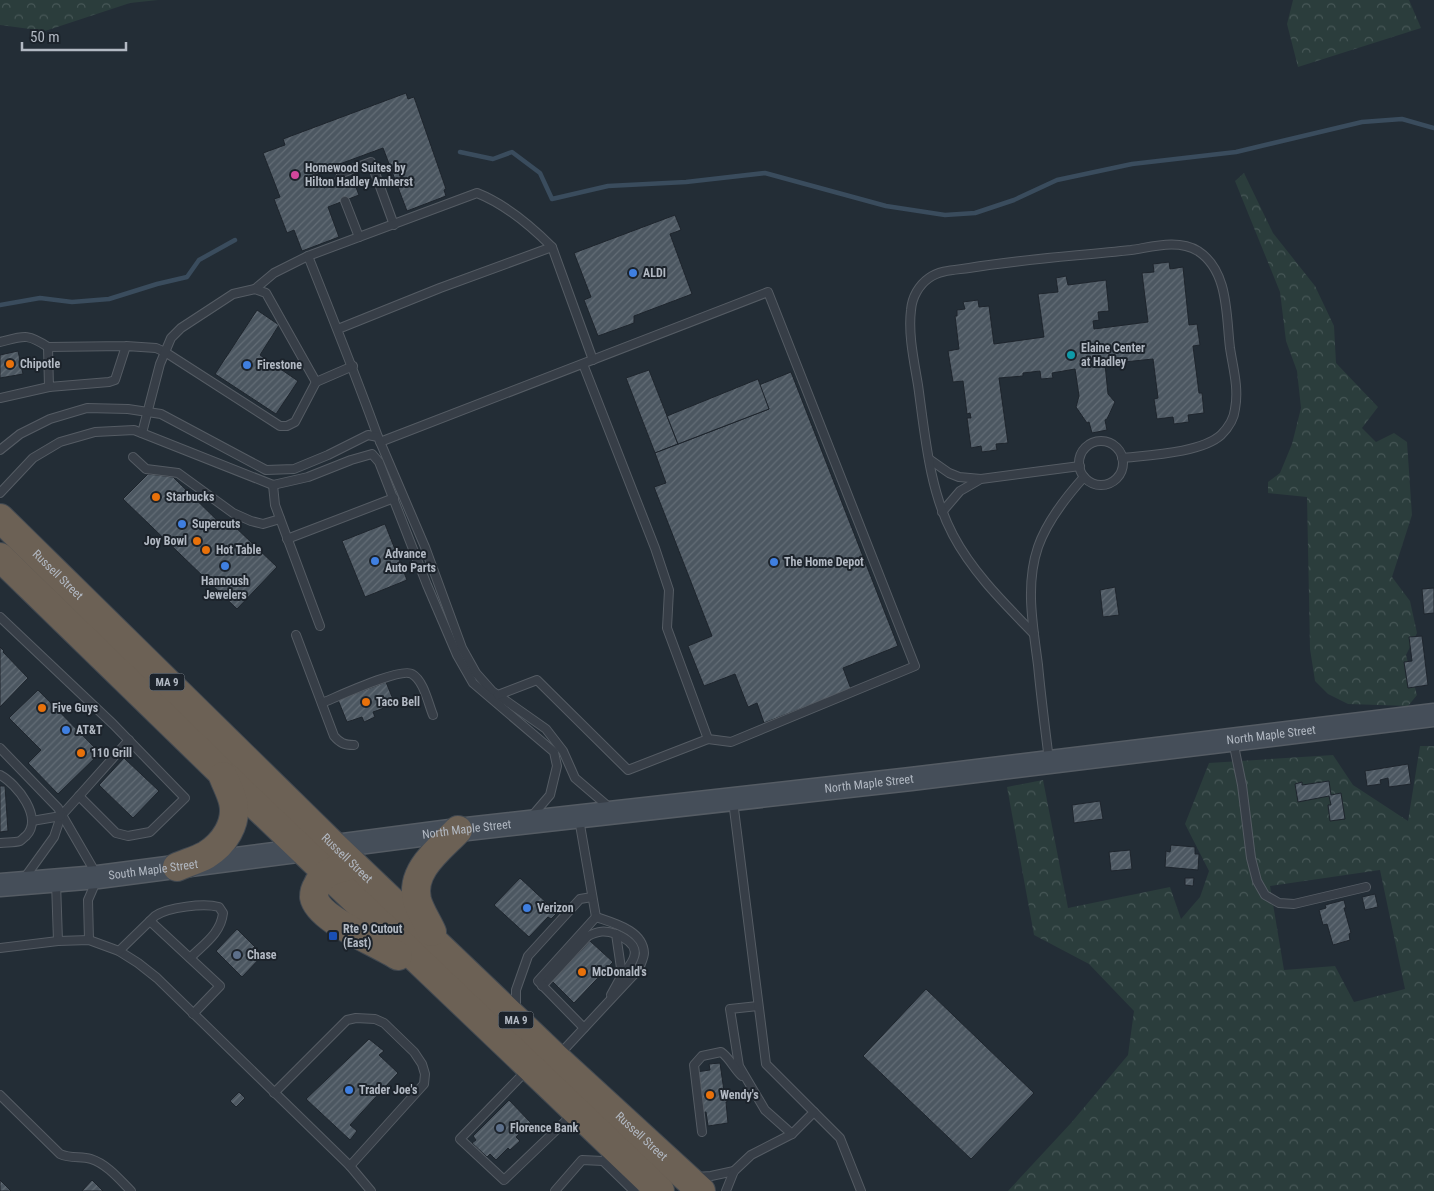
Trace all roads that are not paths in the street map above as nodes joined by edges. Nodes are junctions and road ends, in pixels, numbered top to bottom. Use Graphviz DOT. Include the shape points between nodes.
graph roads {
  1 [pos="338,183"];
  2 [pos="345,201"];
  3 [pos="394,225"];
  4 [pos="359,237"];
  5 [pos="552,247"];
  6 [pos="308,256"];
  7 [pos="255,289"];
  8 [pos="338,329"];
  9 [pos="0,342"];
  10 [pos="126,346"];
  11 [pos="48,347"];
  12 [pos="165,352"];
  13 [pos="593,360"];
  14 [pos="583,364"];
  15 [pos="352,366"];
  16 [pos="316,382"];
  17 [pos="49,387"];
  18 [pos="0,398"];
  19 [pos="147,411"];
  20 [pos="142,433"];
  21 [pos="379,439"];
  22 [pos="0,450"];
  23 [pos="133,457"];
  24 [pos="1122,458"];
  25 [pos="929,459"];
  26 [pos="1080,466"];
  27 [pos="1084,477"];
  28 [pos="981,479"];
  29 [pos="273,484"];
  30 [pos="0,493"];
  31 [pos="394,498"];
  32 [pos="942,512"];
  33 [pos="0,518"];
  34 [pos="280,519"];
  35 [pos="287,539"];
  36 [pos="0,557"];
  37 [pos="0,617"];
  38 [pos="320,626"];
  39 [pos="1034,634"];
  40 [pos="296,635"];
  41 [pos="498,695"];
  42 [pos="322,703"];
  43 [pos="1434,714"];
  44 [pos="433,715"];
  45 [pos="708,739"];
  46 [pos="1232,739"];
  47 [pos="129,740"];
  48 [pos="354,745"];
  49 [pos="0,748"];
  50 [pos="1049,762"];
  51 [pos="221,772"];
  52 [pos="0,775"];
  53 [pos="79,796"];
  54 [pos="732,799"];
  55 [pos="615,812"];
  56 [pos="61,816"];
  57 [pos="579,816"];
  58 [pos="32,821"];
  59 [pos="527,822"];
  60 [pos="458,830"];
  61 [pos="0,843"];
  62 [pos="334,846"];
  63 [pos="304,850"];
  64 [pos="354,865"];
  65 [pos="177,867"];
  66 [pos="328,874"];
  67 [pos="98,877"];
  68 [pos="56,880"];
  69 [pos="10,884"];
  70 [pos="1366,887"];
  71 [pos="592,897"];
  72 [pos="596,917"];
  73 [pos="150,921"];
  74 [pos="616,934"];
  75 [pos="89,940"];
  76 [pos="58,941"];
  77 [pos="0,948"];
  78 [pos="441,948"];
  79 [pos="119,951"];
  80 [pos="190,958"];
  81 [pos="622,975"];
  82 [pos="542,986"];
  83 [pos="605,1005"];
  84 [pos="758,1006"];
  85 [pos="193,1014"];
  86 [pos="516,1019"];
  87 [pos="584,1028"];
  88 [pos="556,1058"];
  89 [pos="530,1067"];
  90 [pos="748,1080"];
  91 [pos="274,1092"];
  92 [pos="0,1095"];
  93 [pos="577,1110"];
  94 [pos="814,1112"];
  95 [pos="702,1132"];
  96 [pos="792,1134"];
  97 [pos="610,1154"];
  98 [pos="350,1166"];
  99 [pos="734,1171"];
  100 [pos="694,1184"];
  101 [pos="131,1191"];
  102 [pos="371,1191"];
  103 [pos="555,1191"];
  104 [pos="634,1191"];
  105 [pos="660,1191"];
  106 [pos="726,1191"];
  107 [pos="861,1191"];
  1 -- 3 [label="lane" via="342,173 371,162"];
  2 -- 4 [label="lane"];
  3 -- 4 [label="lane"];
  3 -- 5 [label="lane" via="477,193 536,231"];
  4 -- 6 [label="lane"];
  5 -- 8 [label="lane"];
  5 -- 13 [label="lane"];
  6 -- 7 [label="lane" via="274,273"];
  6 -- 8 [label="lane"];
  7 -- 12 [label="lane" via="233,294 188,322 171,338"];
  7 -- 16 [label="lane" via="266,293"];
  8 -- 15 [label="lane"];
  9 -- 11 [label="lane" via="26,336"];
  10 -- 11 [label="lane"];
  10 -- 12 [label="lane" via="156,348"];
  10 -- 17 [label="lane" via="115,380 104,384"];
  11 -- 17 [label="lane"];
  12 -- 16 [label="lane" via="280,426 295,422"];
  12 -- 19 [label="lane"];
  13 -- 14 [label="lane"];
  13 -- 45 [label="lane" via="768,292 915,666 731,742"];
  14 -- 21 [label="lane"];
  14 -- 45 [label="lane" via="669,590 666,628"];
  15 -- 16 [label="lane"];
  15 -- 21 [label="lane"];
  17 -- 18 [label="lane"];
  19 -- 20 [label="lane"];
  19 -- 21 [label="lane" via="160,414 266,470 294,469 368,435"];
  19 -- 22 [label="lane" via="87,408 50,418 20,434"];
  20 -- 29 [label="lane"];
  20 -- 30 [label="lane" via="134,430 95,432 60,442 33,458"];
  21 -- 41 [label="lane" via="425,547 462,648 476,672"];
  23 -- 34 [label="lane" via="146,469 178,473 232,512 251,521 263,524"];
  24 -- 25 [label="lane" via="1203,445 1221,435 1234,416 1236,379 1225,300 1210,262 1190,247 1166,245 992,264 940,273 926,281 914,298 910,327"];
  24 -- 26 [label="lane" via="1111,444 1097,442 1085,448 1080,456"];
  24 -- 27 [label="lane" via="1122,471 1113,482 1096,484"];
  25 -- 28 [label="lane" via="959,477"];
  25 -- 32 [label="lane"];
  26 -- 27 [label="lane"];
  26 -- 28 [label="lane"];
  27 -- 39 [label="lane" via="1053,517 1039,546 1031,589"];
  28 -- 32 [label="lane" via="960,491"];
  29 -- 31 [label="lane" via="308,477 372,454 379,462"];
  29 -- 34 [label="lane" via="274,505"];
  31 -- 35 [label="lane"];
  31 -- 59 [label="lane" via="427,585 457,655 473,683 554,752 557,766 550,795"];
  32 -- 39 [label="lane" via="965,555"];
  33 -- 62 [label="highway, Russell Street / MA 9"];
  34 -- 35 [label="lane"];
  35 -- 38 [label="lane"];
  36 -- 51 [label="highway, Russell Street / MA 9"];
  37 -- 47 [label="lane"];
  39 -- 50 [label="lane"];
  40 -- 42 [label="lane"];
  41 -- 45 [label="lane" via="537,680 628,770"];
  41 -- 55 [label="lane" via="546,729 563,751 575,778"];
  42 -- 44 [label="lane" via="393,674 407,672 419,680"];
  42 -- 48 [label="lane" via="334,736 339,742"];
  43 -- 46 [label="main road, North Maple Street"];
  46 -- 50 [label="main road, North Maple Street"];
  46 -- 70 [label="lane" via="1242,785 1251,858 1257,881 1265,895 1279,903 1294,904"];
  47 -- 53 [label="lane"];
  47 -- 53 [label="lane" via="184,798 150,832 128,836 116,833"];
  49 -- 56 [label="lane" via="44,792"];
  50 -- 54 [label="main road, North Maple Street"];
  51 -- 63 [label="highway, Russell Street / MA 9"];
  51 -- 65 [label="highway" via="233,802 234,817 230,830 206,855"];
  52 -- 58 [label="lane" via="28,803"];
  53 -- 56 [label="lane"];
  54 -- 55 [label="main road, North Maple Street"];
  54 -- 84 [label="lane"];
  55 -- 57 [label="main road, North Maple Street"];
  56 -- 58 [label="lane"];
  56 -- 67 [label="lane"];
  56 -- 69 [label="lane" via="54,837"];
  57 -- 59 [label="main road, North Maple Street"];
  57 -- 71 [label="lane"];
  58 -- 61 [label="lane" via="31,831 21,840"];
  59 -- 60 [label="main road, North Maple Street"];
  60 -- 62 [label="main road, North Maple Street"];
  60 -- 78 [label="highway" via="423,867 416,890 419,906"];
  62 -- 63 [label="main road, North Maple Street"];
  62 -- 64 [label="highway, Russell Street / MA 9"];
  63 -- 65 [label="main road, South Maple Street"];
  63 -- 66 [label="highway, Russell Street / MA 9"];
  64 -- 66 [label="highway"];
  64 -- 78 [label="highway, Russell Street / MA 9"];
  65 -- 67 [label="main road, South Maple Street"];
  66 -- 89 [label="highway, Russell Street / MA 9"];
  67 -- 68 [label="main road, South Maple Street"];
  67 -- 75 [label="lane" via="88,900"];
  68 -- 69 [label="main road, South Maple Street"];
  68 -- 76 [label="lane"];
  71 -- 72 [label="lane"];
  71 -- 86 [label="lane" via="580,899 528,956 516,990"];
  72 -- 82 [label="lane" via="538,981"];
  72 -- 83 [label="lane" via="626,928 639,940 644,954 639,969"];
  73 -- 79 [label="lane"];
  73 -- 80 [label="lane"];
  73 -- 80 [label="lane" via="162,911 219,907 223,913 217,932"];
  74 -- 81 [label="lane"];
  74 -- 81 [label="lane" via="628,940 635,954 633,963"];
  74 -- 82 [label="lane" via="606,931 588,936"];
  75 -- 76 [label="lane"];
  75 -- 79 [label="lane"];
  76 -- 77 [label="lane"];
  78 -- 86 [label="highway, Russell Street / MA 9"];
  79 -- 85 [label="lane" via="157,978"];
  80 -- 85 [label="lane" via="220,986"];
  81 -- 83 [label="lane"];
  82 -- 87 [label="lane"];
  83 -- 87 [label="lane"];
  84 -- 90 [label="lane" via="730,1009 739,1066"];
  84 -- 94 [label="lane" via="766,1064"];
  85 -- 91 [label="lane"];
  86 -- 88 [label="highway, Russell Street / MA 9"];
  87 -- 88 [label="lane"];
  88 -- 100 [label="highway, Russell Street / MA 9"];
  89 -- 93 [label="highway, Russell Street / MA 9"];
  89 -- 93 [label="lane" via="460,1138 504,1180"];
  90 -- 95 [label="lane" via="734,1070 721,1052 702,1056 694,1065"];
  90 -- 96 [label="lane" via="766,1110"];
  91 -- 98 [label="lane"];
  91 -- 98 [label="lane" via="347,1020 364,1017 384,1023 414,1052 422,1064 424,1084"];
  92 -- 101 [label="lane" via="60,1154 102,1164"];
  93 -- 97 [label="highway, Russell Street / MA 9"];
  94 -- 96 [label="lane"];
  94 -- 107 [label="lane" via="840,1138"];
  96 -- 99 [label="lane" via="751,1155"];
  97 -- 103 [label="lane" via="582,1160"];
  97 -- 104 [label="lane"];
  97 -- 105 [label="highway, Russell Street / MA 9"];
  98 -- 102 [label="lane"];
  99 -- 100 [label="lane"];
  99 -- 106 [label="lane"];
}
